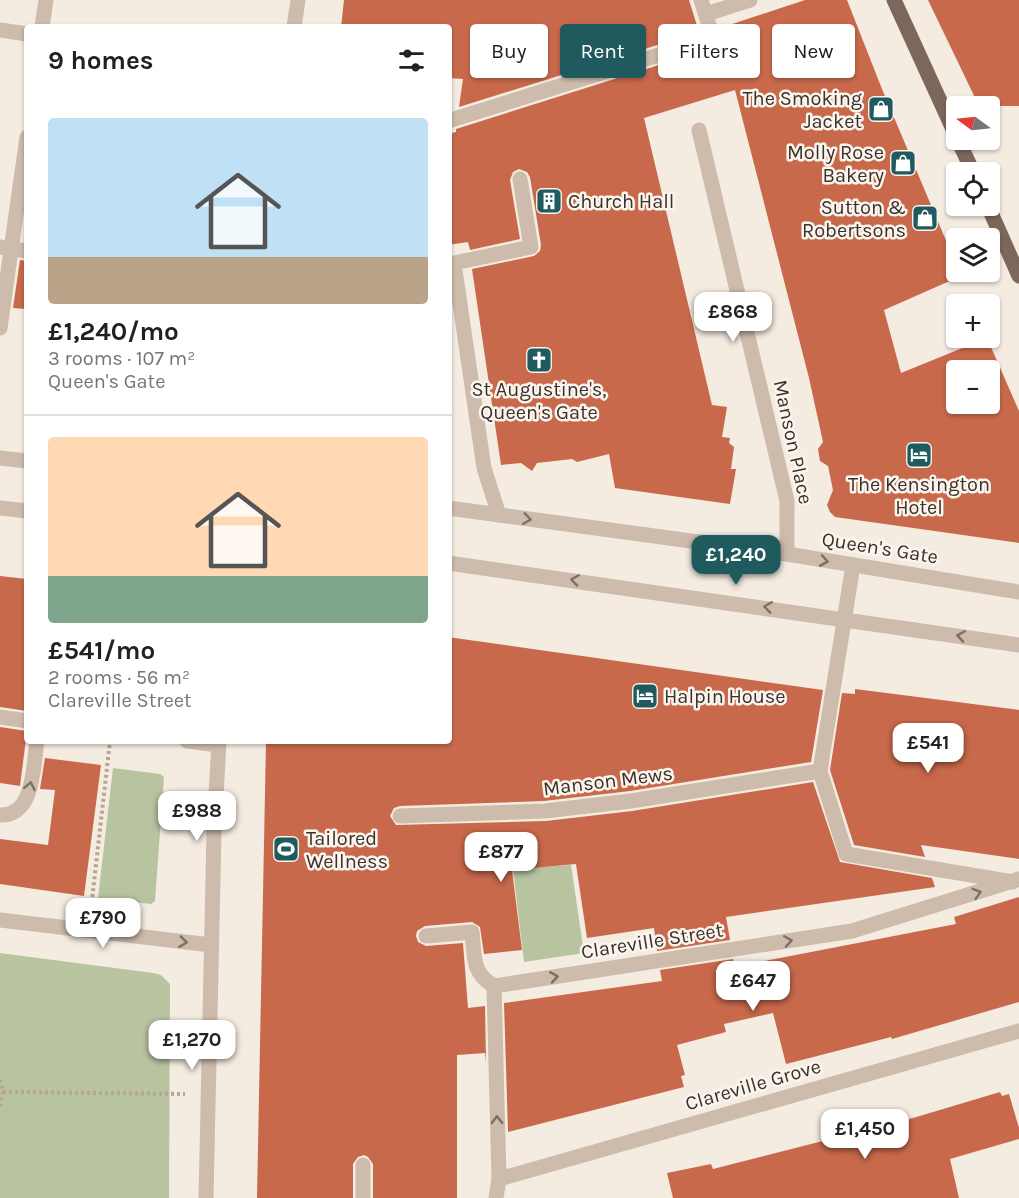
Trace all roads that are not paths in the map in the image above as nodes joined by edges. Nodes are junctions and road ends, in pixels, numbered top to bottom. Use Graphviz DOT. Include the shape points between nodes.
graph roads {
  1 [pos="46,0"];
  2 [pos="298,0"];
  3 [pos="750,0"];
  4 [pos="894,0"];
  5 [pos="704,7"];
  6 [pos="42,24"];
  7 [pos="294,24"];
  8 [pos="0,30"];
  9 [pos="24,34"];
  10 [pos="946,115"];
  11 [pos="452,120"];
  12 [pos="699,130"];
  13 [pos="24,161"];
  14 [pos="520,178"];
  15 [pos="992,216"];
  16 [pos="13,249"];
  17 [pos="1019,276"];
  18 [pos="0,328"];
  19 [pos="0,458"];
  20 [pos="24,461"];
  21 [pos="0,508"];
  22 [pos="452,509"];
  23 [pos="24,511"];
  24 [pos="499,515"];
  25 [pos="787,554"];
  26 [pos="452,563"];
  27 [pos="853,566"];
  28 [pos="1016,591"];
  29 [pos="844,618"];
  30 [pos="1019,645"];
  31 [pos="0,717"];
  32 [pos="24,721"];
  33 [pos="36,744"];
  34 [pos="219,744"];
  35 [pos="820,771"];
  36 [pos="0,815"];
  37 [pos="400,816"];
  38 [pos="1016,881"];
  39 [pos="0,920"];
  40 [pos="426,936"];
  41 [pos="211,945"];
  42 [pos="494,986"];
  43 [pos="1019,1031"];
  44 [pos="363,1165"];
  45 [pos="499,1179"];
  46 [pos="206,1198"];
  47 [pos="363,1198"];
  48 [pos="496,1198"];
  1 -- 6 [label="street"];
  2 -- 7 [label="street"];
  3 -- 5 [label="street"];
  4 -- 10 [label="main road"];
  5 -- 11 [label="street" via="713,38"];
  8 -- 9 [label="street"];
  12 -- 25 [label="street, Manson Place" via="787,501"];
  13 -- 16 [label="street"];
  14 -- 24 [label="street" via="531,247 454,264 484,468"];
  15 -- 17 [label="main road"];
  16 -- 18 [label="street"];
  19 -- 20 [label="street"];
  21 -- 23 [label="street"];
  22 -- 24 [label="street, Queen's Gate"];
  24 -- 25 [label="street, Queen's Gate, one-way"];
  25 -- 27 [label="street, Queen's Gate, one-way"];
  29 -- 26 [label="street, one-way"];
  27 -- 28 [label="street, Queen's Gate"];
  27 -- 29 [label="street"];
  30 -- 29 [label="street, one-way"];
  29 -- 35 [label="street"];
  31 -- 32 [label="street"];
  36 -- 33 [label="street, one-way" via="26,802"];
  34 -- 41 [label="street"];
  35 -- 37 [label="street, Manson Mews" via="546,811"];
  35 -- 38 [label="street" via="846,854"];
  42 -- 38 [label="street, Clareville Street, one-way" via="852,931"];
  39 -- 41 [label="street, one-way"];
  40 -- 42 [label="street" via="472,932 480,978"];
  41 -- 46 [label="street"];
  45 -- 42 [label="street, one-way"];
  43 -- 45 [label="street, Clareville Grove"];
  44 -- 47 [label="street"];
  45 -- 48 [label="street"];
}
